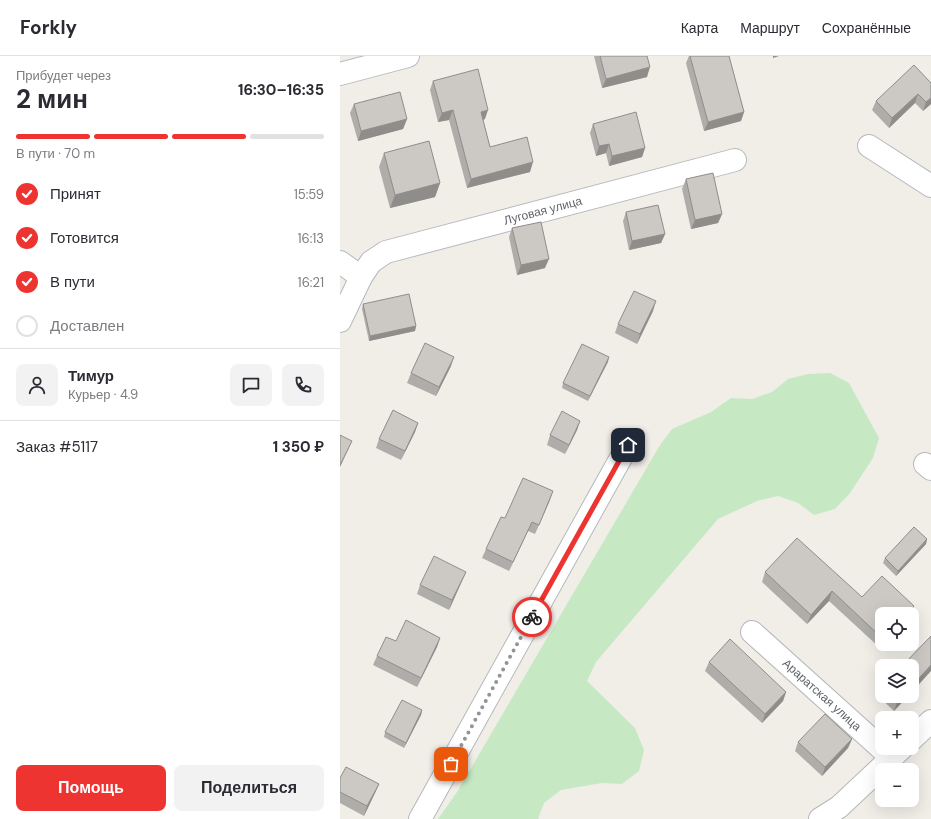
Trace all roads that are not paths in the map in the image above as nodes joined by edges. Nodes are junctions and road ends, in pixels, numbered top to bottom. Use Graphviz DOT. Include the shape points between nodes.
graph roads {
  1 [pos="408,56"];
  2 [pos="340,74"];
  3 [pos="869,146"];
  4 [pos="735,160"];
  5 [pos="931,186"];
  6 [pos="340,262"];
  7 [pos="361,278"];
  8 [pos="340,321"];
  9 [pos="628,445"];
  10 [pos="752,632"];
  11 [pos="931,721"];
  12 [pos="919,732"];
  13 [pos="875,735"];
  14 [pos="895,755"];
  15 [pos="420,819"];
  16 [pos="820,819"];
  1 -- 2 [label="street"];
  3 -- 5 [label="street"];
  4 -- 7 [label="street, Луговая улица" via="386,252 371,262"];
  6 -- 7 [label="street"];
  7 -- 8 [label="street, Луговая улица"];
  9 -- 15 [label="street"];
  10 -- 13 [label="street, Араратская улица"];
  11 -- 12 [label="street"];
  14 -- 16 [label="street" via="839,807"];
}
